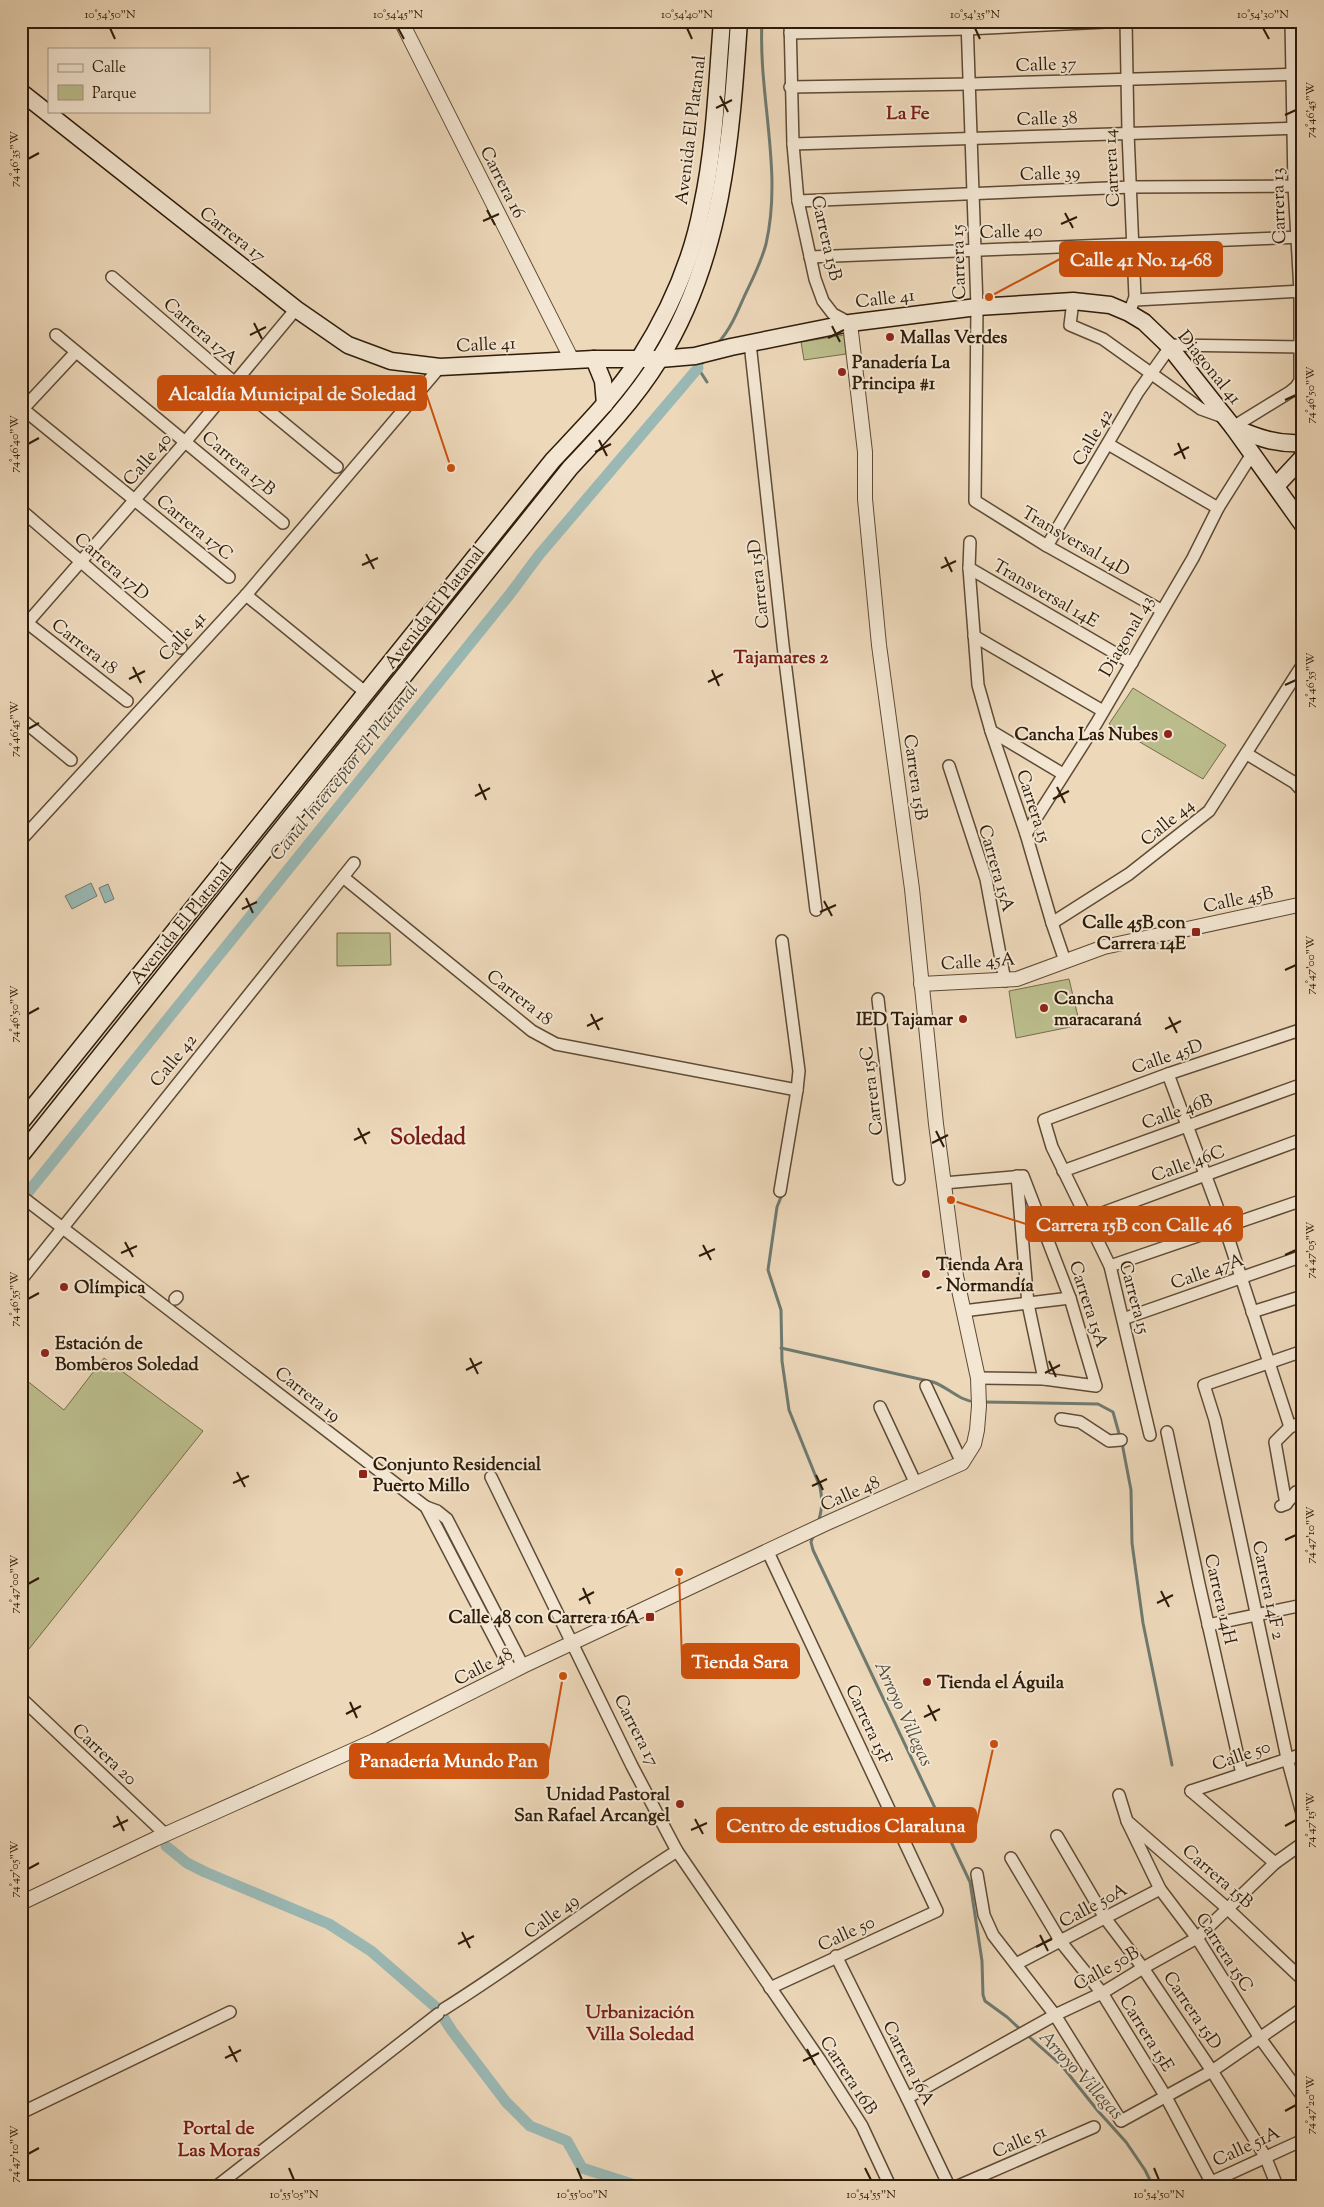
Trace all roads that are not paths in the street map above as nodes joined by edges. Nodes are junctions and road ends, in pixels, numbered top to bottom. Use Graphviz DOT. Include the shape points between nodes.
graph roads {
  1 [pos="401,21"];
  2 [pos="722,21"];
  3 [pos="739,21"];
  4 [pos="1126,21"];
  5 [pos="1291,21"];
  6 [pos="967,25"];
  7 [pos="790,27"];
  8 [pos="1297,74"];
  9 [pos="1128,80"];
  10 [pos="970,84"];
  11 [pos="790,87"];
  12 [pos="21,92"];
  13 [pos="1298,128"];
  14 [pos="1128,133"];
  15 [pos="971,138"];
  16 [pos="793,144"];
  17 [pos="1298,186"];
  18 [pos="1132,187"];
  19 [pos="973,194"];
  20 [pos="798,201"];
  21 [pos="1300,238"];
  22 [pos="1134,244"];
  23 [pos="974,250"];
  24 [pos="810,256"];
  25 [pos="112,278"];
  26 [pos="1302,291"];
  27 [pos="1073,302"];
  28 [pos="1132,306"];
  29 [pos="977,307"];
  30 [pos="296,309"];
  31 [pos="850,322"];
  32 [pos="56,335"];
  33 [pos="750,343"];
  34 [pos="1169,346"];
  35 [pos="1302,347"];
  36 [pos="76,352"];
  37 [pos="594,359"];
  38 [pos="572,360"];
  39 [pos="638,360"];
  40 [pos="660,360"];
  41 [pos="440,367"];
  42 [pos="1151,373"];
  43 [pos="235,383"];
  44 [pos="605,404"];
  45 [pos="22,410"];
  46 [pos="1229,422"];
  47 [pos="186,441"];
  48 [pos="1303,442"];
  49 [pos="1108,444"];
  50 [pos="1252,454"];
  51 [pos="1303,457"];
  52 [pos="337,467"];
  53 [pos="1276,486"];
  54 [pos="134,501"];
  55 [pos="975,501"];
  56 [pos="1218,508"];
  57 [pos="21,510"];
  58 [pos="282,523"];
  59 [pos="1303,525"];
  60 [pos="970,542"];
  61 [pos="1047,546"];
  62 [pos="80,562"];
  63 [pos="969,568"];
  64 [pos="228,577"];
  65 [pos="246,595"];
  66 [pos="1161,610"];
  67 [pos="23,624"];
  68 [pos="974,636"];
  69 [pos="181,648"];
  70 [pos="1132,663"];
  71 [pos="1303,664"];
  72 [pos="365,692"];
  73 [pos="128,701"];
  74 [pos="1103,711"];
  75 [pos="21,719"];
  76 [pos="991,731"];
  77 [pos="1247,754"];
  78 [pos="70,760"];
  79 [pos="949,766"];
  80 [pos="1063,774"];
  81 [pos="1303,792"];
  82 [pos="1026,834"];
  83 [pos="21,840"];
  84 [pos="354,863"];
  85 [pos="343,877"];
  86 [pos="1303,904"];
  87 [pos="816,910"];
  88 [pos="1052,923"];
  89 [pos="782,941"];
  90 [pos="1065,961"];
  91 [pos="1005,981"];
  92 [pos="922,984"];
  93 [pos="878,999"];
  94 [pos="1303,1028"];
  95 [pos="1168,1074"];
  96 [pos="1303,1084"];
  97 [pos="798,1090"];
  98 [pos="1044,1120"];
  99 [pos="21,1122"];
  100 [pos="1187,1127"];
  101 [pos="1303,1139"];
  102 [pos="21,1155"];
  103 [pos="1063,1171"];
  104 [pos="1204,1175"];
  105 [pos="1020,1176"];
  106 [pos="899,1179"];
  107 [pos="944,1182"];
  108 [pos="780,1191"];
  109 [pos="21,1196"];
  110 [pos="1303,1200"];
  111 [pos="1086,1219"];
  112 [pos="62,1227"];
  113 [pos="1225,1228"];
  114 [pos="1303,1256"];
  115 [pos="1110,1266"];
  116 [pos="1240,1278"];
  117 [pos="21,1280"];
  118 [pos="1303,1296"];
  119 [pos="1070,1298"];
  120 [pos="1028,1304"];
  121 [pos="963,1311"];
  122 [pos="1252,1312"];
  123 [pos="1123,1319"];
  124 [pos="1303,1351"];
  125 [pos="1269,1361"];
  126 [pos="978,1378"];
  127 [pos="1044,1379"];
  128 [pos="926,1386"];
  129 [pos="880,1407"];
  130 [pos="1061,1419"];
  131 [pos="1299,1424"];
  132 [pos="1168,1432"];
  133 [pos="1150,1435"];
  134 [pos="1121,1440"];
  135 [pos="962,1463"];
  136 [pos="491,1476"];
  137 [pos="916,1484"];
  138 [pos="1303,1490"];
  139 [pos="768,1552"];
  140 [pos="1303,1604"];
  141 [pos="1256,1614"];
  142 [pos="1208,1625"];
  143 [pos="572,1644"];
  144 [pos="518,1669"];
  145 [pos="21,1698"];
  146 [pos="1303,1754"];
  147 [pos="1287,1758"];
  148 [pos="1242,1774"];
  149 [pos="1119,1795"];
  150 [pos="1303,1817"];
  151 [pos="1127,1821"];
  152 [pos="163,1835"];
  153 [pos="1057,1836"];
  154 [pos="1303,1843"];
  155 [pos="677,1851"];
  156 [pos="1011,1858"];
  157 [pos="1275,1863"];
  158 [pos="978,1874"];
  159 [pos="1160,1889"];
  160 [pos="21,1903"];
  161 [pos="1228,1909"];
  162 [pos="937,1911"];
  163 [pos="1106,1918"];
  164 [pos="1197,1938"];
  165 [pos="1061,1942"];
  166 [pos="836,1956"];
  167 [pos="1016,1964"];
  168 [pos="1143,1968"];
  169 [pos="1303,1980"];
  170 [pos="770,1988"];
  171 [pos="1102,1993"];
  172 [pos="1303,2008"];
  173 [pos="230,2012"];
  174 [pos="1055,2015"];
  175 [pos="1260,2038"];
  176 [pos="1212,2071"];
  177 [pos="1301,2091"];
  178 [pos="1166,2097"];
  179 [pos="908,2098"];
  180 [pos="21,2113"];
  181 [pos="1094,2127"];
  182 [pos="1303,2140"];
  183 [pos="1265,2156"];
  184 [pos="1207,2184"];
  185 [pos="218,2186"];
  186 [pos="890,2186"];
  187 [pos="949,2186"];
  188 [pos="958,2186"];
  189 [pos="1277,2186"];
  1 -- 38 [label="street, Carrera 16"];
  2 -- 39 [label="main road, Avenida El Platanal" via="702,207 681,279 666,313"];
  3 -- 40 [label="main road, Avenida El Platanal" via="727,164 719,208 694,290"];
  4 -- 6 [label="street"];
  4 -- 9 [label="street, Carrera 14"];
  5 -- 8 [label="street, Carrera 13"];
  6 -- 7 [label="street"];
  6 -- 10 [label="street, Carrera 15"];
  7 -- 11 [label="street, Carrera 15B"];
  8 -- 9 [label="street, Calle 37"];
  8 -- 13 [label="street, Carrera 13"];
  9 -- 10 [label="street, Calle 37"];
  9 -- 14 [label="street, Carrera 14"];
  10 -- 11 [label="street, Calle 37"];
  10 -- 15 [label="street, Carrera 15"];
  11 -- 16 [label="street, Carrera 15B"];
  12 -- 30 [label="main road, Carrera 17"];
  13 -- 14 [label="street, Calle 38"];
  13 -- 17 [label="street, Carrera 13"];
  14 -- 15 [label="street, Calle 38"];
  14 -- 18 [label="street, Carrera 14"];
  15 -- 16 [label="street, Calle 38"];
  15 -- 19 [label="street, Carrera 15"];
  16 -- 20 [label="street, Carrera 15B"];
  17 -- 18 [label="street, Calle 39"];
  17 -- 21 [label="street, Carrera 13"];
  18 -- 19 [label="street, Calle 39"];
  18 -- 22 [label="street, Carrera 14"];
  19 -- 20 [label="street, Calle 39"];
  19 -- 23 [label="street, Carrera 15"];
  20 -- 24 [label="street, Carrera 15B"];
  21 -- 22 [label="street, Calle 40"];
  21 -- 26 [label="street, Carrera 13"];
  22 -- 23 [label="street, Calle 40"];
  22 -- 28 [label="street, Carrera 14"];
  23 -- 24 [label="street, Calle 40"];
  23 -- 29 [label="street, Carrera 15"];
  24 -- 31 [label="street, Carrera 15B" via="823,301 833,314"];
  25 -- 43 [label="street, Carrera 17A"];
  26 -- 28 [label="street, Calle 41"];
  26 -- 35 [label="street, Carrera 13"];
  27 -- 28 [label="main road, Calle 41"];
  27 -- 29 [label="main road, Calle 41"];
  27 -- 42 [label="street" via="1070,325 1103,339"];
  28 -- 34 [label="main road, Diagonal 41"];
  29 -- 31 [label="main road, Calle 41"];
  29 -- 55 [label="street, Carrera 15"];
  30 -- 41 [label="main road, Carrera 17" via="348,345 391,361"];
  30 -- 43 [label="street, Calle 40"];
  31 -- 33 [label="main road, Calle 41"];
  31 -- 92 [label="street, Carrera 15B" via="865,452 865,499 878,636"];
  32 -- 36 [label="street, Carrera 17B"];
  33 -- 40 [label="main road, Calle 41" via="695,356"];
  33 -- 87 [label="street, Carrera 15D" via="782,645"];
  34 -- 35 [label="street"];
  34 -- 42 [label="street, Calle 42"];
  34 -- 46 [label="main road, Diagonal 41"];
  35 -- 46 [label="street, Carrera 13" via="1300,381 1296,387"];
  36 -- 45 [label="street"];
  36 -- 47 [label="street, Carrera 17B"];
  37 -- 38 [label="main road, Calle 41"];
  37 -- 39 [label="main road, Calle 41"];
  37 -- 44 [label="main road" via="602,381"];
  38 -- 41 [label="main road, Calle 41"];
  39 -- 40 [label="main road, Calle 41"];
  39 -- 44 [label="main road, Avenida El Platanal"];
  40 -- 102 [label="main road, Avenida El Platanal"];
  41 -- 65 [label="street, Calle 41"];
  42 -- 46 [label="street" via="1201,409"];
  42 -- 49 [label="street, Calle 42"];
  43 -- 47 [label="street, Calle 40"];
  43 -- 52 [label="street, Carrera 17A"];
  44 -- 72 [label="main road, Avenida El Platanal" via="553,460"];
  45 -- 54 [label="street, Carrera 17C"];
  46 -- 48 [label="main road" via="1254,436 1275,442"];
  46 -- 50 [label="main road, Diagonal 41"];
  47 -- 54 [label="street, Calle 40"];
  47 -- 58 [label="street, Carrera 17B"];
  49 -- 56 [label="street"];
  49 -- 61 [label="street, Calle 42"];
  50 -- 53 [label="main road"];
  50 -- 56 [label="street, Diagonal 43"];
  51 -- 53 [label="main road"];
  53 -- 59 [label="main road"];
  54 -- 62 [label="street, Calle 40"];
  54 -- 64 [label="street, Carrera 17C"];
  55 -- 61 [label="street, Transversal 14D"];
  56 -- 66 [label="street, Diagonal 43" via="1193,558"];
  57 -- 62 [label="street, Carrera 17D"];
  60 -- 63 [label="street, Carrera 15"];
  61 -- 66 [label="street, Transversal 14D"];
  62 -- 67 [label="street, Calle 40"];
  62 -- 69 [label="street, Carrera 17D"];
  63 -- 68 [label="street, Carrera 15"];
  63 -- 70 [label="street, Transversal 14E"];
  65 -- 72 [label="street"];
  65 -- 83 [label="street, Calle 41"];
  66 -- 70 [label="street, Diagonal 43"];
  67 -- 73 [label="street, Carrera 18"];
  68 -- 74 [label="street"];
  68 -- 76 [label="street, Carrera 15" via="978,685"];
  70 -- 74 [label="street, Diagonal 43"];
  71 -- 77 [label="street, Calle 44"];
  72 -- 99 [label="main road, Avenida El Platanal"];
  74 -- 80 [label="street, Diagonal 43"];
  75 -- 78 [label="street"];
  76 -- 80 [label="street"];
  76 -- 82 [label="street, Carrera 15"];
  77 -- 81 [label="street"];
  77 -- 88 [label="street, Calle 44" via="1209,812 1129,874"];
  79 -- 91 [label="street, Carrera 15A" via="986,879"];
  80 -- 82 [label="street, Diagonal 43"];
  82 -- 88 [label="street, Carrera 15"];
  84 -- 85 [label="street, Calle 42"];
  85 -- 97 [label="street, Carrera 18" via="532,1031 556,1044"];
  85 -- 112 [label="street, Calle 42"];
  86 -- 90 [label="street, Calle 45B" via="1137,939"];
  88 -- 90 [label="street, Carrera 15"];
  89 -- 97 [label="street" via="799,1071"];
  90 -- 91 [label="street, Calle 45A" via="1028,976"];
  91 -- 92 [label="street, Calle 45A"];
  92 -- 107 [label="street, Carrera 15B"];
  93 -- 106 [label="street, Carrera 15C"];
  94 -- 95 [label="street, Calle 45D"];
  95 -- 98 [label="street, Calle 45D"];
  95 -- 100 [label="street"];
  96 -- 100 [label="street, Calle 46B"];
  97 -- 108 [label="street"];
  98 -- 103 [label="street, Carrera 15"];
  100 -- 103 [label="street, Calle 46B"];
  100 -- 104 [label="street"];
  101 -- 104 [label="street, Calle 46C"];
  103 -- 111 [label="street, Carrera 15"];
  104 -- 111 [label="street, Calle 46C"];
  104 -- 113 [label="street"];
  105 -- 107 [label="street"];
  105 -- 119 [label="street, Carrera 15A"];
  105 -- 120 [label="street"];
  107 -- 121 [label="street, Carrera 15B"];
  109 -- 112 [label="street, Carrera 19"];
  110 -- 113 [label="street"];
  111 -- 115 [label="street, Carrera 15"];
  112 -- 117 [label="street, Calle 42"];
  112 -- 144 [label="street, Carrera 19" via="435,1515"];
  113 -- 115 [label="street"];
  113 -- 116 [label="street"];
  114 -- 116 [label="street, Calle 47A"];
  115 -- 123 [label="street, Carrera 15"];
  116 -- 122 [label="street"];
  116 -- 123 [label="street, Calle 47A"];
  118 -- 122 [label="street"];
  119 -- 120 [label="street"];
  119 -- 127 [label="street, Carrera 15A" via="1096,1386"];
  120 -- 121 [label="street"];
  120 -- 127 [label="street"];
  121 -- 126 [label="street, Carrera 15B"];
  122 -- 125 [label="street"];
  123 -- 133 [label="street, Carrera 15"];
  124 -- 125 [label="street"];
  125 -- 131 [label="street"];
  125 -- 141 [label="street, Carrera 14F 2" via="1204,1385 1215,1420"];
  126 -- 127 [label="street"];
  126 -- 135 [label="street, Carrera 15B" via="974,1444"];
  128 -- 135 [label="street"];
  129 -- 137 [label="street"];
  130 -- 134 [label="street" via="1080,1422 1109,1441"];
  131 -- 138 [label="street" via="1275,1442 1283,1505 1296,1492"];
  132 -- 142 [label="street, Carrera 14H"];
  135 -- 137 [label="street, Calle 48"];
  136 -- 143 [label="street, Carrera 17"];
  137 -- 139 [label="street, Calle 48" via="818,1525"];
  139 -- 143 [label="street, Calle 48"];
  139 -- 162 [label="street, Carrera 15F"];
  140 -- 141 [label="street"];
  141 -- 142 [label="street"];
  141 -- 147 [label="street, Carrera 14F 2"];
  142 -- 148 [label="street, Carrera 14H"];
  143 -- 144 [label="street, Calle 48"];
  143 -- 155 [label="street, Carrera 17"];
  144 -- 152 [label="street, Calle 48" via="374,1741"];
  145 -- 152 [label="street, Carrera 20"];
  146 -- 147 [label="street, Calle 50"];
  147 -- 148 [label="street, Calle 50"];
  147 -- 150 [label="street, Carrera 14F 2"];
  148 -- 157 [label="street, Calle 50" via="1191,1790"];
  149 -- 151 [label="street"];
  151 -- 159 [label="street, Carrera 15C"];
  151 -- 161 [label="street, Carrera 15B"];
  152 -- 160 [label="street, Calle 48"];
  153 -- 163 [label="street, Carrera 15D"];
  154 -- 157 [label="street, Calle 50B"];
  155 -- 170 [label="street, Carrera 17"];
  155 -- 185 [label="street, Calle 49" via="441,2012"];
  156 -- 165 [label="street, Carrera 15E"];
  157 -- 161 [label="street, Calle 50B"];
  158 -- 167 [label="street" via="984,1914 993,1935"];
  159 -- 163 [label="street, Calle 50A"];
  159 -- 164 [label="street, Carrera 15C"];
  161 -- 164 [label="street, Calle 50B"];
  161 -- 169 [label="street, Carrera 15B"];
  162 -- 166 [label="street, Calle 50"];
  163 -- 165 [label="street, Calle 50A"];
  163 -- 168 [label="street, Carrera 15D"];
  164 -- 168 [label="street, Calle 50B"];
  164 -- 175 [label="street, Carrera 15C"];
  165 -- 167 [label="street, Calle 50A"];
  165 -- 171 [label="street, Carrera 15E"];
  166 -- 170 [label="street, Calle 50"];
  166 -- 179 [label="street, Carrera 16A"];
  167 -- 174 [label="street"];
  168 -- 171 [label="street, Calle 50B"];
  168 -- 176 [label="street, Carrera 15D"];
  170 -- 186 [label="street, Carrera 16B" via="862,2126"];
  171 -- 174 [label="street, Calle 50B"];
  171 -- 178 [label="street, Carrera 15E"];
  172 -- 175 [label="street"];
  173 -- 180 [label="street"];
  174 -- 178 [label="street" via="1121,2120"];
  174 -- 179 [label="street, Calle 50B"];
  175 -- 176 [label="street"];
  175 -- 177 [label="street, Carrera 15C"];
  176 -- 178 [label="street"];
  176 -- 183 [label="street, Carrera 15D"];
  178 -- 184 [label="street, Carrera 15E"];
  179 -- 187 [label="street, Carrera 16A"];
  181 -- 188 [label="street, Calle 51"];
  182 -- 183 [label="street, Calle 51A"];
  183 -- 184 [label="street, Calle 51A"];
  183 -- 189 [label="street"];
}
